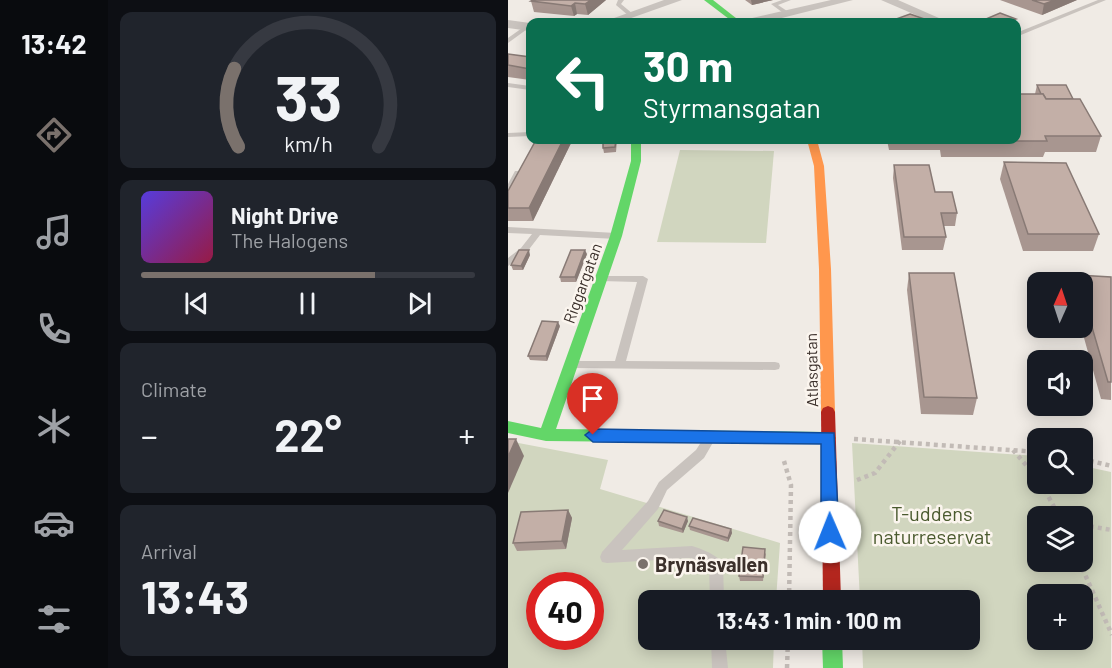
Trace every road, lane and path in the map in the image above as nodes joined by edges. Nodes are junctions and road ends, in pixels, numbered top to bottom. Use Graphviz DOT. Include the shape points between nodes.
graph roads {
  1 [pos="621,0"];
  2 [pos="676,0"];
  3 [pos="708,0"];
  4 [pos="788,0"];
  5 [pos="847,0"];
  6 [pos="1103,0"];
  7 [pos="892,1"];
  8 [pos="788,14"];
  9 [pos="631,15"];
  10 [pos="622,18"];
  11 [pos="732,18"];
  12 [pos="770,18"];
  13 [pos="933,18"];
  14 [pos="508,24"];
  15 [pos="526,27"];
  16 [pos="526,29"];
  17 [pos="1021,33"];
  18 [pos="508,41"];
  19 [pos="508,85"];
  20 [pos="526,87"];
  21 [pos="526,134"];
  22 [pos="508,135"];
  23 [pos="636,144"];
  24 [pos="813,144"];
  25 [pos="525,160"];
  26 [pos="508,191"];
  27 [pos="508,230"];
  28 [pos="537,233"];
  29 [pos="616,236"];
  30 [pos="508,263"];
  31 [pos="600,279"];
  32 [pos="570,364"];
  33 [pos="619,365"];
  34 [pos="775,366"];
  35 [pos="508,427"];
  36 [pos="546,435"];
  37 [pos="711,437"];
  38 [pos="776,437"];
  39 [pos="828,438"];
  40 [pos="847,439"];
  41 [pos="900,441"];
  42 [pos="1013,450"];
  43 [pos="1027,451"];
  44 [pos="1093,462"];
  45 [pos="1027,466"];
  46 [pos="1111,466"];
  47 [pos="849,484"];
  48 [pos="1093,527"];
  49 [pos="1111,530"];
  50 [pos="1084,572"];
  51 [pos="717,590"];
  52 [pos="789,590"];
  53 [pos="832,590"];
  54 [pos="1111,635"];
  55 [pos="719,650"];
  56 [pos="788,650"];
  57 [pos="832,650"];
  58 [pos="720,668"];
  59 [pos="787,668"];
  60 [pos="833,668"];
  1 -- 9 [label="lane" via="618,4"];
  2 -- 9 [label="street"];
  3 -- 11 [label="street"];
  4 -- 8 [label="lane" via="774,4"];
  5 -- 8 [label="street"];
  6 -- 17 [label="lane"];
  7 -- 13 [label="street"];
  8 -- 12 [label="street"];
  9 -- 10 [label="street"];
  14 -- 15 [label="street"];
  16 -- 18 [label="lane"];
  19 -- 20 [label="lane"];
  21 -- 22 [label="lane"];
  23 -- 29 [label="street, Riggargatan" via="636,161"];
  24 -- 39 [label="street, Atlasgatan" via="819,166 824,258"];
  25 -- 26 [label="lane"];
  27 -- 28 [label="lane"];
  28 -- 29 [label="lane"];
  28 -- 30 [label="lane"];
  29 -- 31 [label="street, Riggargatan"];
  31 -- 32 [label="street, Riggargatan"];
  31 -- 33 [label="lane" via="643,279"];
  32 -- 33 [label="lane"];
  32 -- 36 [label="street, Riggargatan"];
  33 -- 34 [label="lane"];
  35 -- 36 [label="street"];
  36 -- 37 [label="street"];
  37 -- 38 [label="street"];
  37 -- 51 [label="lane" via="700,454 663,486 653,505 607,557 691,552 716,564"];
  38 -- 39 [label="street"];
  38 -- 52 [label="path" via="791,485"];
  39 -- 53 [label="street, Atlasgatan"];
  40 -- 41 [label="path"];
  41 -- 42 [label="path"];
  41 -- 47 [label="path" via="874,472"];
  42 -- 43 [label="path"];
  42 -- 45 [label="path"];
  44 -- 46 [label="path"];
  48 -- 49 [label="path"];
  50 -- 54 [label="path"];
  55 -- 58 [label="lane"];
  56 -- 59 [label="path"];
  57 -- 60 [label="street"];
}
